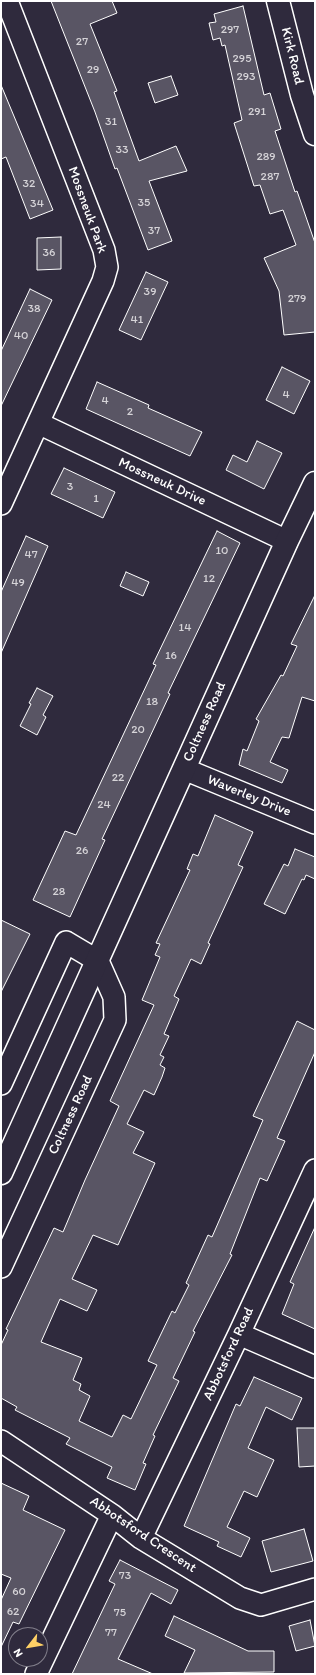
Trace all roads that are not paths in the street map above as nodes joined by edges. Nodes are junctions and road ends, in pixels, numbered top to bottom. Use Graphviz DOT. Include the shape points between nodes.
graph roads {
  1 [pos="7,1"];
  2 [pos="278,1"];
  3 [pos="8,23"];
  4 [pos="315,134"];
  5 [pos="38,423"];
  6 [pos="315,483"];
  7 [pos="1,504"];
  8 [pos="287,541"];
  9 [pos="184,769"];
  10 [pos="315,823"];
  11 [pos="98,961"];
  12 [pos="1,1084"];
  13 [pos="315,1170"];
  14 [pos="1,1173"];
  15 [pos="1,1267"];
  16 [pos="239,1334"];
  17 [pos="315,1367"];
  18 [pos="1,1440"];
  19 [pos="112,1515"];
  20 [pos="141,1538"];
  21 [pos="315,1589"];
  22 [pos="36,1674"];
  1 -- 3 [label="street, Mossneuk Park"];
  2 -- 4 [label="street, Kirk Road" via="302,95"];
  3 -- 5 [label="street, Mossneuk Park" via="104,250 107,267"];
  5 -- 7 [label="street, Mossneuk Park"];
  5 -- 8 [label="street, Mossneuk Drive"];
  6 -- 8 [label="street, Coltness Road"];
  8 -- 9 [label="street, Coltness Road"];
  9 -- 10 [label="street, Waverley Drive"];
  9 -- 11 [label="street, Coltness Road"];
  11 -- 12 [label="street" via="66,942"];
  11 -- 14 [label="street, Coltness Road"];
  11 -- 15 [label="street, Coltness Road" via="114,997 115,1020"];
  13 -- 16 [label="street, Abbotsford Road"];
  16 -- 17 [label="street"];
  16 -- 20 [label="street, Abbotsford Road"];
  18 -- 19 [label="street, Abbotsford Crescent"];
  19 -- 20 [label="street, Abbotsford Crescent"];
  19 -- 22 [label="street"];
  20 -- 21 [label="street, Abbotsford Crescent" via="240,1598 261,1605"];
}
